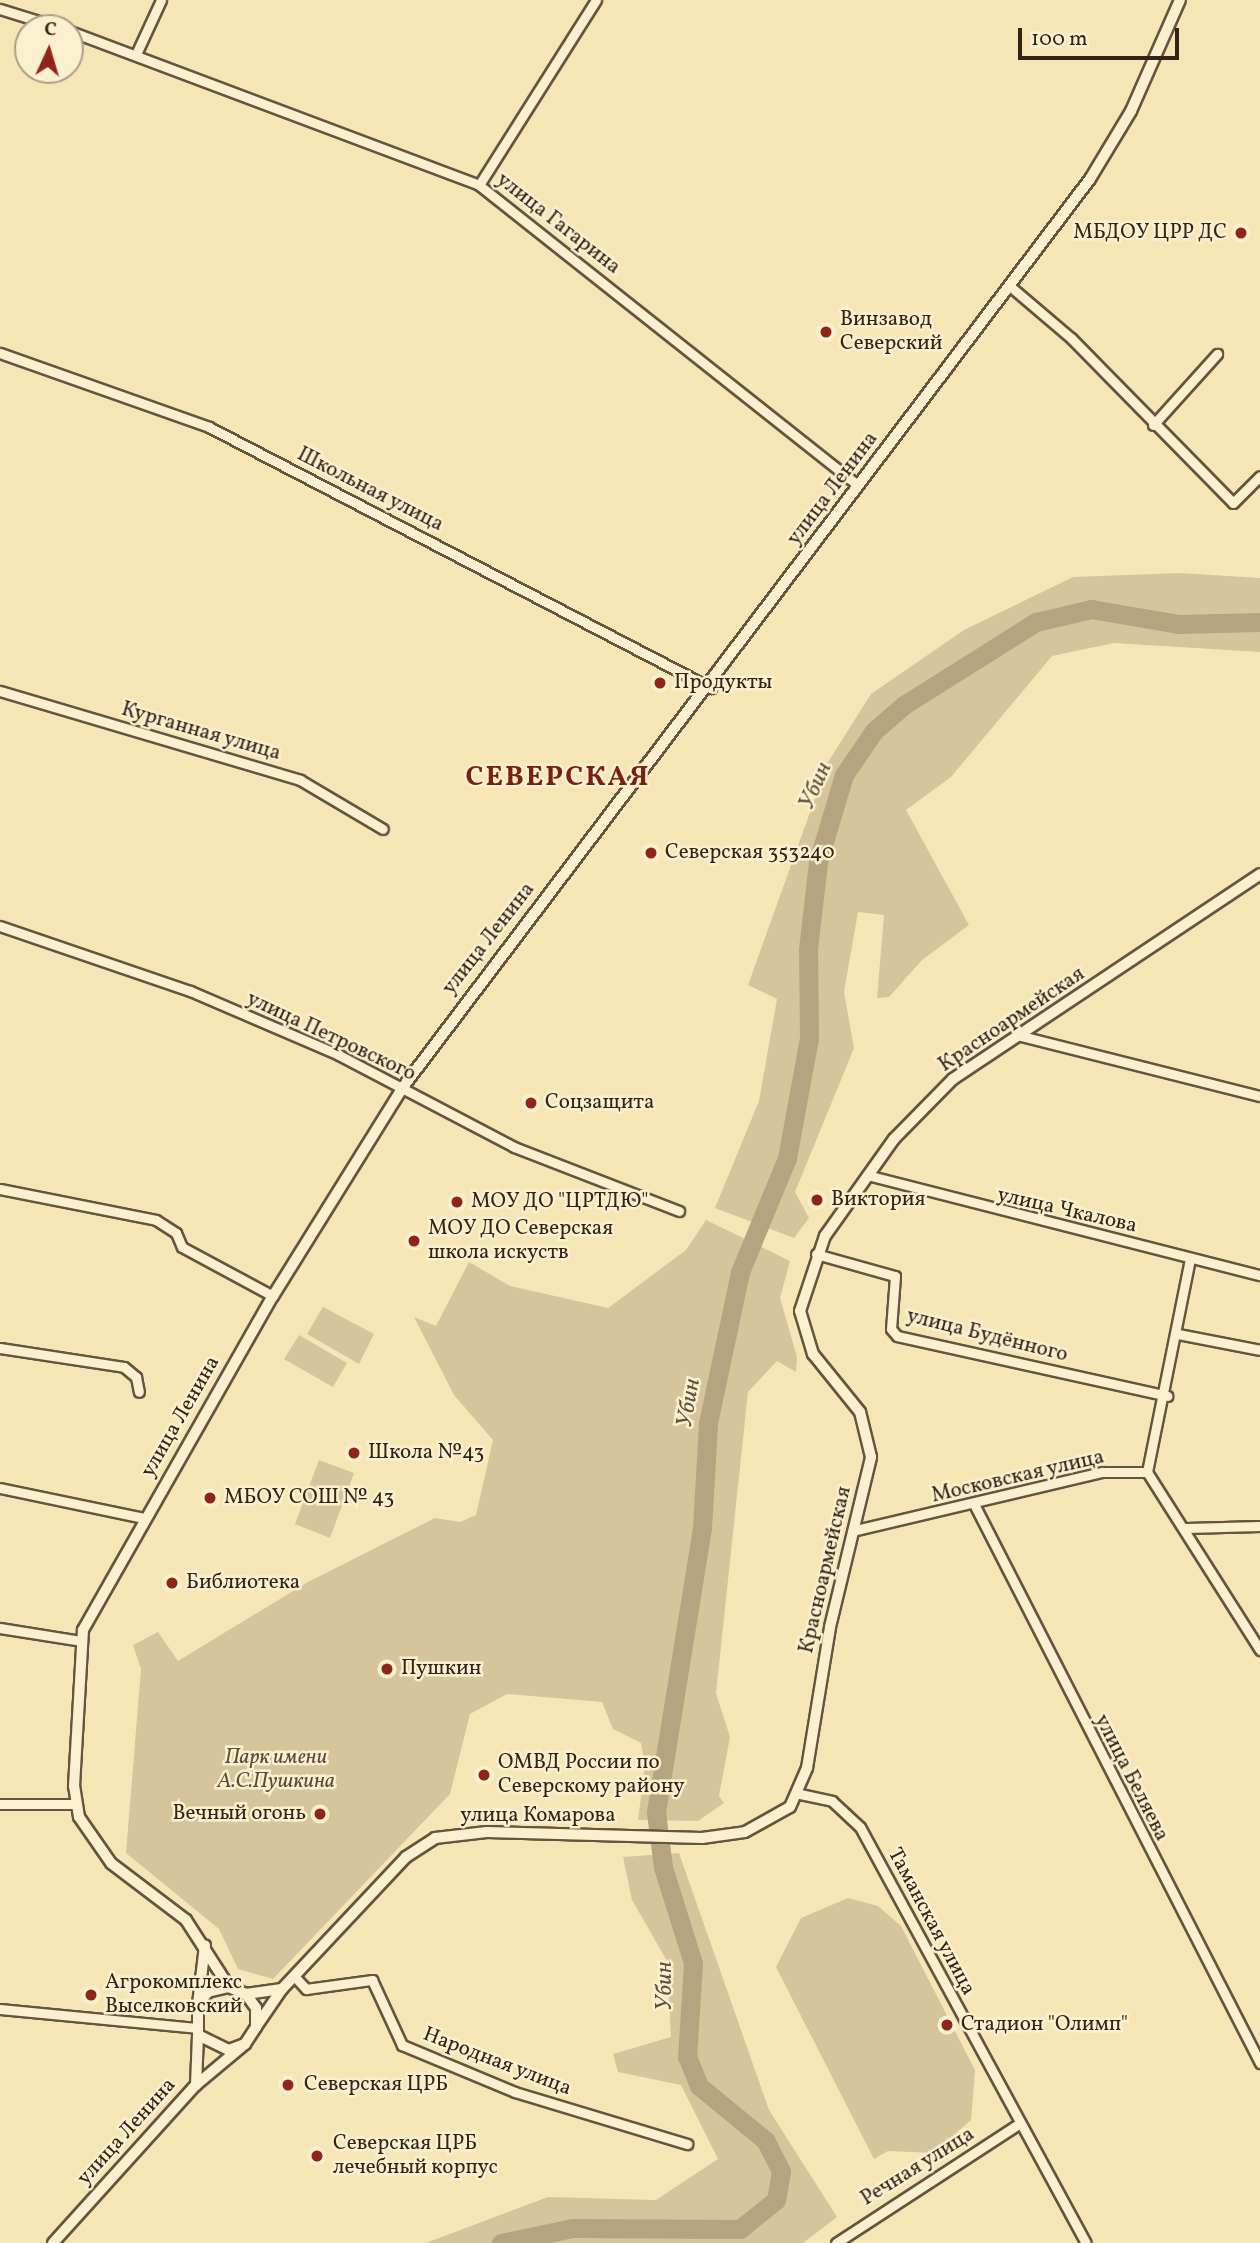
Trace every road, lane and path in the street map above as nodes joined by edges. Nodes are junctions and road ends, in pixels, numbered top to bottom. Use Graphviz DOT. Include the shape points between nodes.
graph roads {
  1 [pos="160,0"];
  2 [pos="596,0"];
  3 [pos="1180,0"];
  4 [pos="84,35"];
  5 [pos="136,52"];
  6 [pos="479,185"];
  7 [pos="1011,287"];
  8 [pos="0,353"];
  9 [pos="1217,354"];
  10 [pos="1153,425"];
  11 [pos="1260,476"];
  12 [pos="858,485"];
  13 [pos="711,688"];
  14 [pos="0,691"];
  15 [pos="383,829"];
  16 [pos="1260,874"];
  17 [pos="0,926"];
  18 [pos="1021,1036"];
  19 [pos="403,1087"];
  20 [pos="1260,1096"];
  21 [pos="867,1175"];
  22 [pos="0,1189"];
  23 [pos="679,1211"];
  24 [pos="816,1254"];
  25 [pos="1190,1258"];
  26 [pos="1260,1275"];
  27 [pos="273,1296"];
  28 [pos="1178,1334"];
  29 [pos="0,1348"];
  30 [pos="1260,1350"];
  31 [pos="139,1392"];
  32 [pos="1167,1396"];
  33 [pos="1147,1472"];
  34 [pos="0,1488"];
  35 [pos="975,1506"];
  36 [pos="143,1518"];
  37 [pos="1260,1526"];
  38 [pos="1186,1528"];
  39 [pos="856,1531"];
  40 [pos="0,1628"];
  41 [pos="82,1641"];
  42 [pos="1260,1650"];
  43 [pos="800,1794"];
  44 [pos="0,1804"];
  45 [pos="75,1804"];
  46 [pos="205,1945"];
  47 [pos="295,1976"];
  48 [pos="229,1987"];
  49 [pos="282,1989"];
  50 [pos="246,1994"];
  51 [pos="198,2004"];
  52 [pos="0,2008"];
  53 [pos="256,2027"];
  54 [pos="197,2031"];
  55 [pos="245,2044"];
  56 [pos="1260,2063"];
  57 [pos="196,2085"];
  58 [pos="1020,2123"];
  59 [pos="687,2144"];
  60 [pos="53,2243"];
  61 [pos="836,2243"];
  62 [pos="1086,2243"];
  1 -- 5 [label="street"];
  2 -- 6 [label="street"];
  3 -- 7 [label="street, улица Ленина" via="1130,111"];
  4 -- 5 [label="street, улица Гагарина"];
  5 -- 6 [label="street, улица Гагарина"];
  6 -- 12 [label="street, улица Гагарина"];
  7 -- 10 [label="street" via="1071,338"];
  7 -- 12 [label="street, улица Ленина"];
  8 -- 13 [label="street, Школьная улица" via="209,427"];
  9 -- 10 [label="street"];
  10 -- 11 [label="street" via="1233,503"];
  12 -- 13 [label="street, улица Ленина"];
  13 -- 19 [label="street, улица Ленина"];
  14 -- 15 [label="street, Курганная улица" via="300,780"];
  16 -- 18 [label="street, Красноармейская"];
  17 -- 19 [label="street, улица Петровского" via="190,991"];
  18 -- 20 [label="street"];
  18 -- 21 [label="street, Красноармейская" via="953,1079"];
  19 -- 23 [label="street, улица Петровского" via="514,1147"];
  19 -- 27 [label="street, улица Ленина"];
  21 -- 24 [label="street, Красноармейская"];
  21 -- 25 [label="street, улица Чкалова"];
  22 -- 27 [label="street" via="156,1220 176,1233 182,1247"];
  24 -- 32 [label="street, улица Будённого" via="895,1276 891,1329 897,1336"];
  24 -- 39 [label="street, Красноармейская" via="800,1311 807,1340 868,1430 870,1457"];
  25 -- 26 [label="street, улица Чкалова"];
  25 -- 28 [label="street"];
  27 -- 36 [label="street, улица Ленина"];
  28 -- 30 [label="street"];
  28 -- 32 [label="street"];
  29 -- 31 [label="street" via="124,1367 136,1377"];
  32 -- 33 [label="street"];
  33 -- 35 [label="street, Московская улица" via="1102,1472"];
  33 -- 38 [label="street"];
  34 -- 36 [label="street"];
  35 -- 39 [label="street, Московская улица"];
  35 -- 56 [label="street, улица Беляева"];
  36 -- 41 [label="street, улица Ленина"];
  37 -- 38 [label="street"];
  38 -- 42 [label="street"];
  39 -- 43 [label="street, Красноармейская" via="830,1627"];
  40 -- 41 [label="street"];
  41 -- 45 [label="street, улица Ленина"];
  43 -- 47 [label="street, улица Комарова" via="776,1819 745,1832 676,1838 487,1832 435,1838 406,1857"];
  43 -- 58 [label="street, Таманская улица" via="832,1801 860,1827"];
  44 -- 45 [label="street"];
  45 -- 46 [label="street" via="111,1863 186,1920"];
  46 -- 48 [label="street"];
  46 -- 51 [label="street, улица Ленина"];
  47 -- 49 [label="street, улица Комарова"];
  47 -- 59 [label="street, Народная улица" via="306,1989 372,1980 402,2045 515,2092"];
  48 -- 50 [label="street"];
  48 -- 51 [label="street" via="208,1992"];
  49 -- 50 [label="street"];
  49 -- 53 [label="street, улица Комарова"];
  50 -- 53 [label="street" via="256,2008"];
  51 -- 54 [label="street, улица Ленина"];
  52 -- 54 [label="street"];
  53 -- 55 [label="street"];
  54 -- 55 [label="street" via="229,2050"];
  54 -- 57 [label="street, улица Ленина"];
  55 -- 57 [label="street"];
  57 -- 60 [label="street, улица Ленина"];
  58 -- 61 [label="street, Речная улица"];
  58 -- 62 [label="street, Таманская улица"];
}
